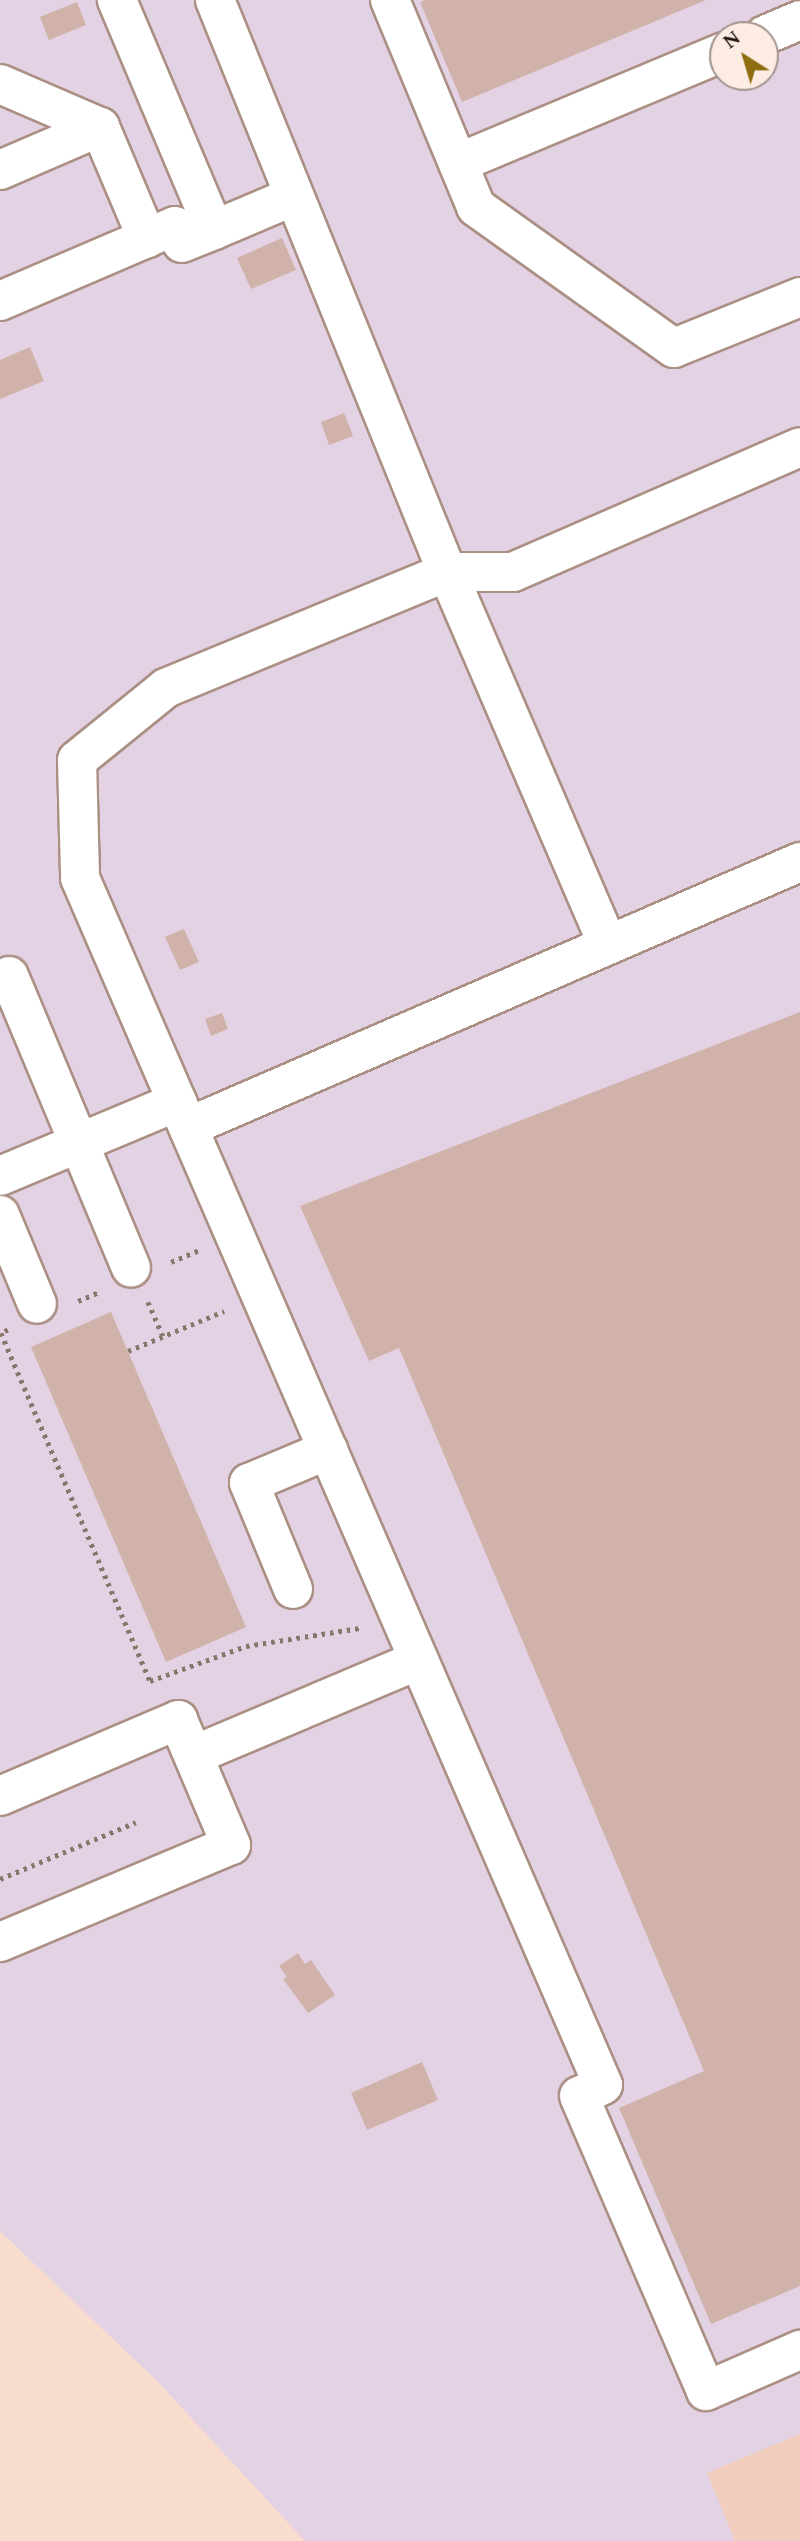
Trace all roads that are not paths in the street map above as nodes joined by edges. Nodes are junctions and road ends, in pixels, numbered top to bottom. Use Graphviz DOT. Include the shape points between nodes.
graph roads {
  1 [pos="117,0"];
  2 [pos="215,0"];
  3 [pos="390,0"];
  4 [pos="800,20"];
  5 [pos="779,29"];
  6 [pos="709,58"];
  7 [pos="0,84"];
  8 [pos="100,127"];
  9 [pos="458,163"];
  10 [pos="0,170"];
  11 [pos="294,196"];
  12 [pos="214,230"];
  13 [pos="147,239"];
  14 [pos="800,296"];
  15 [pos="0,301"];
  16 [pos="800,447"];
  17 [pos="447,572"];
  18 [pos="800,862"];
  19 [pos="608,945"];
  20 [pos="9,976"];
  21 [pos="183,1114"];
  22 [pos="79,1143"];
  23 [pos="0,1176"];
  24 [pos="0,1215"];
  25 [pos="135,1273"];
  26 [pos="25,1316"];
  27 [pos="328,1450"];
  28 [pos="293,1589"];
  29 [pos="419,1660"];
  30 [pos="194,1755"];
  31 [pos="0,1796"];
  32 [pos="0,1942"];
  33 [pos="800,2350"];
  1 -- 12 [label="lane"];
  2 -- 11 [label="lane"];
  3 -- 9 [label="lane"];
  4 -- 5 [label="lane"];
  6 -- 9 [label="lane"];
  7 -- 8 [label="lane"];
  8 -- 10 [label="lane"];
  8 -- 13 [label="lane"];
  9 -- 14 [label="lane" via="476,207 674,348"];
  11 -- 12 [label="lane"];
  11 -- 17 [label="lane"];
  12 -- 13 [label="lane" via="182,243 175,226"];
  13 -- 15 [label="lane"];
  16 -- 17 [label="lane" via="513,572"];
  17 -- 19 [label="lane"];
  17 -- 21 [label="lane" via="166,688 77,760 80,878"];
  18 -- 19 [label="lane"];
  19 -- 21 [label="lane"];
  20 -- 22 [label="lane"];
  21 -- 22 [label="lane"];
  21 -- 27 [label="lane"];
  22 -- 23 [label="lane"];
  22 -- 25 [label="lane"];
  24 -- 26 [label="lane"];
  27 -- 28 [label="lane" via="249,1483"];
  27 -- 29 [label="lane"];
  29 -- 30 [label="lane"];
  29 -- 33 [label="lane" via="603,2085 579,2096 706,2391"];
  30 -- 31 [label="lane" via="178,1720"];
  30 -- 32 [label="lane" via="232,1845"];
}
